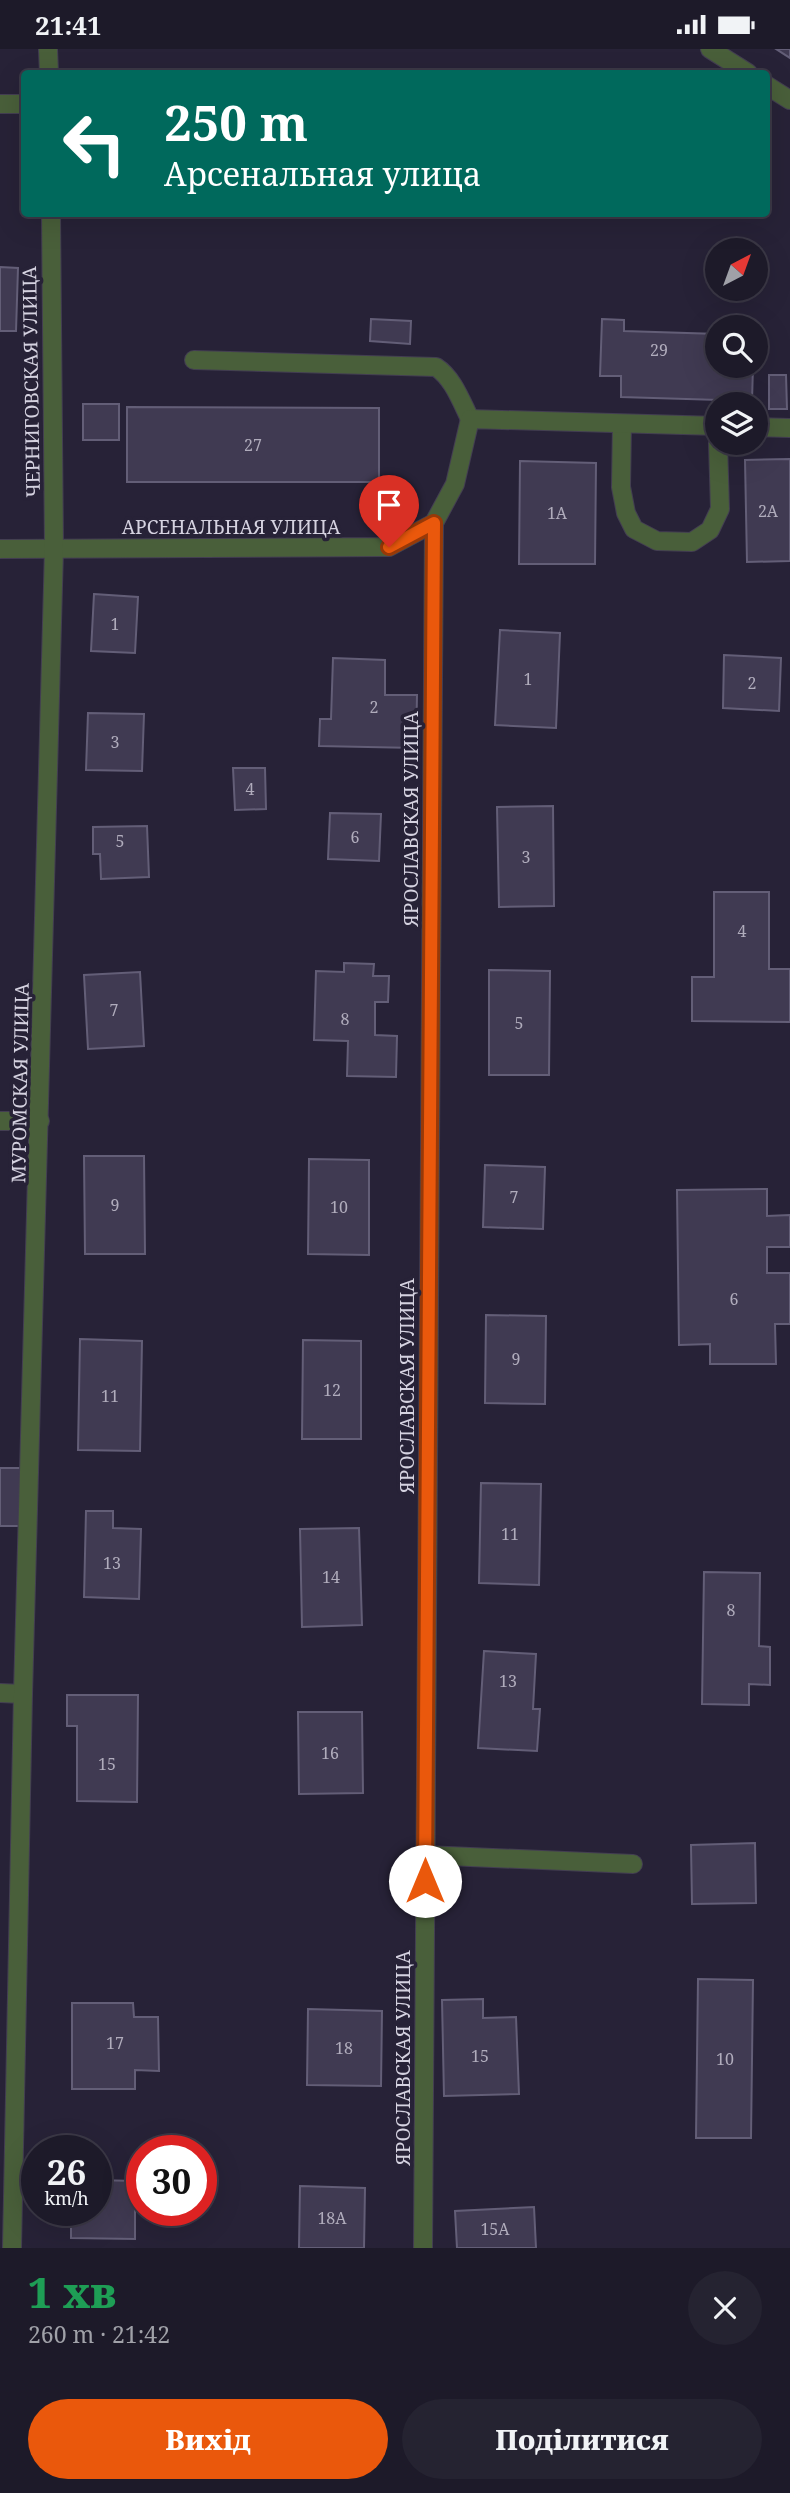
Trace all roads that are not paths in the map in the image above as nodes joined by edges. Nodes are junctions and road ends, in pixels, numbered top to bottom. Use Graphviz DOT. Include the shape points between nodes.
graph roads {
  1 [pos="48,49"];
  2 [pos="710,49"];
  3 [pos="49,70"];
  4 [pos="743,70"];
  5 [pos="770,88"];
  6 [pos="790,100"];
  7 [pos="0,104"];
  8 [pos="21,104"];
  9 [pos="51,217"];
  10 [pos="194,360"];
  11 [pos="470,419"];
  12 [pos="622,424"];
  13 [pos="705,426"];
  14 [pos="768,427"];
  15 [pos="790,428"];
  16 [pos="718,455"];
  17 [pos="434,523"];
  18 [pos="0,549"];
  19 [pos="54,549"];
  20 [pos="0,1121"];
  21 [pos="40,1121"];
  22 [pos="0,1693"];
  23 [pos="23,1694"];
  24 [pos="425,1855"];
  25 [pos="633,1864"];
  26 [pos="12,2248"];
  27 [pos="423,2248"];
  1 -- 3 [label="street"];
  2 -- 4 [label="street"];
  5 -- 6 [label="street"];
  7 -- 8 [label="street"];
  9 -- 19 [label="street, ЧЕРНИГОВСКАЯ УЛИЦА"];
  10 -- 11 [label="street" via="436,366 454,387"];
  11 -- 12 [label="street"];
  11 -- 17 [label="street" via="455,484"];
  12 -- 13 [label="street"];
  12 -- 16 [label="street" via="621,487 626,513 634,529 657,541 692,542 710,530 720,509"];
  14 -- 15 [label="street"];
  17 -- 19 [label="street, АРСЕНАЛЬНАЯ УЛИЦА" via="389,547"];
  17 -- 24 [label="street, ЯРОСЛАВСКАЯ УЛИЦА"];
  18 -- 19 [label="street, АРСЕНАЛЬНАЯ УЛИЦА"];
  19 -- 21 [label="street, МУРОМСКАЯ УЛИЦА"];
  20 -- 21 [label="street"];
  21 -- 23 [label="street, МУРОМСКАЯ УЛИЦА"];
  22 -- 23 [label="street"];
  23 -- 26 [label="street, МУРОМСКАЯ УЛИЦА"];
  24 -- 25 [label="street"];
  24 -- 27 [label="street, ЯРОСЛАВСКАЯ УЛИЦА"];
}
